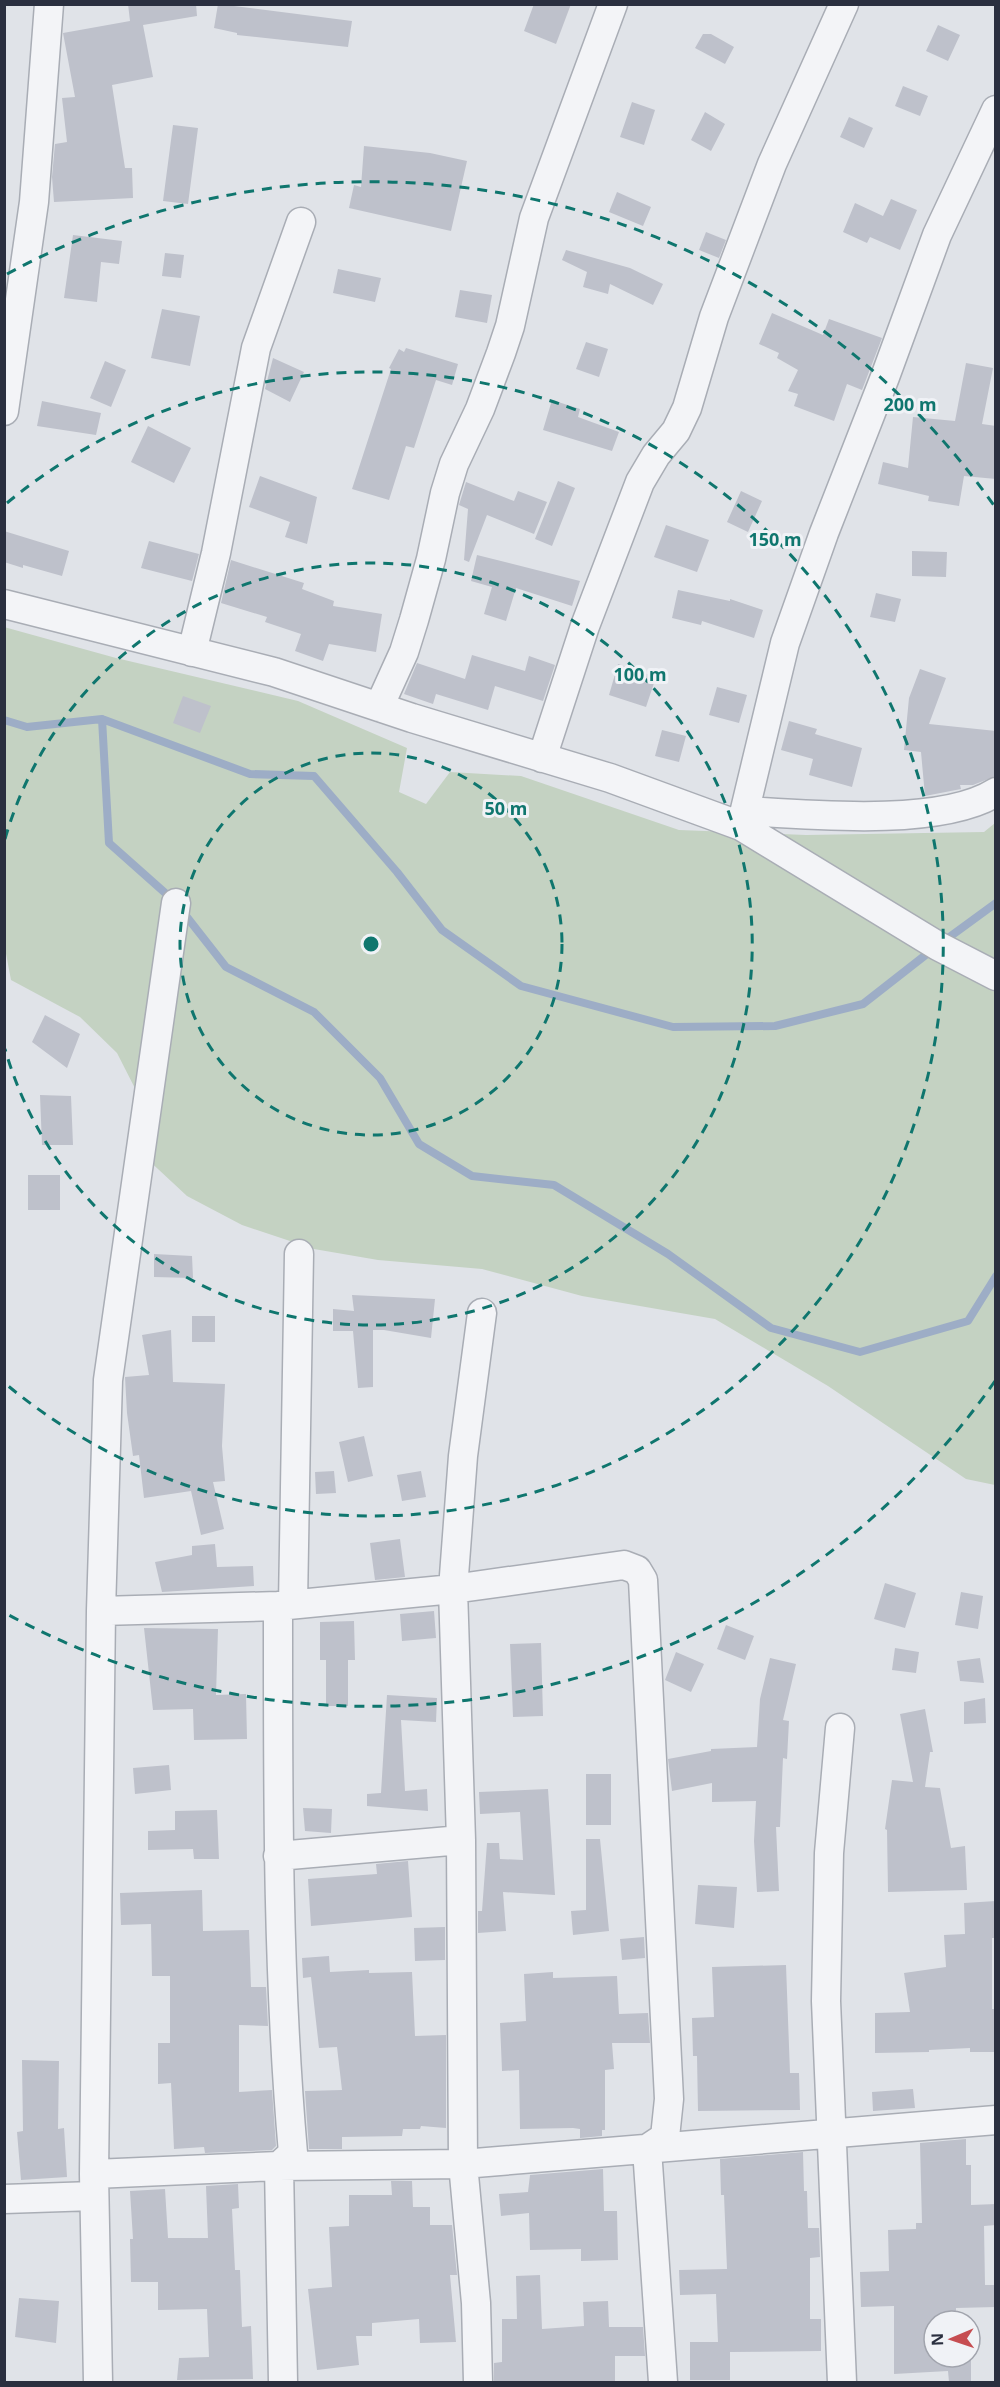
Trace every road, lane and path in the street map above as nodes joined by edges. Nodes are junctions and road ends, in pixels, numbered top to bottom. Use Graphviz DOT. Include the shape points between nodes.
graph roads {
  1 [pos="49,4"];
  2 [pos="613,4"];
  3 [pos="844,4"];
  4 [pos="996,110"];
  5 [pos="301,222"];
  6 [pos="4,411"];
  7 [pos="4,604"];
  8 [pos="192,652"];
  9 [pos="379,707"];
  10 [pos="542,758"];
  11 [pos="996,792"];
  12 [pos="743,818"];
  13 [pos="176,903"];
  14 [pos="996,976"];
  15 [pos="300,1254"];
  16 [pos="482,1313"];
  17 [pos="453,1589"];
  18 [pos="286,1605"];
  19 [pos="101,1611"];
  20 [pos="840,1728"];
  21 [pos="461,1840"];
  22 [pos="278,1856"];
  23 [pos="996,2120"];
  24 [pos="831,2135"];
  25 [pos="647,2149"];
  26 [pos="463,2164"];
  27 [pos="279,2166"];
  28 [pos="94,2185"];
  29 [pos="4,2199"];
  30 [pos="98,2382"];
  31 [pos="283,2382"];
  32 [pos="478,2382"];
  33 [pos="663,2382"];
  34 [pos="842,2382"];
  1 -- 6 [label="street" via="34,202"];
  2 -- 9 [label="street" via="534,218 504,344 454,464 414,620"];
  3 -- 10 [label="street" via="768,175 714,317 687,408 676,431 640,482 585,626"];
  4 -- 12 [label="street" via="937,235 784,643"];
  5 -- 8 [label="street" via="256,348 216,553"];
  7 -- 8 [label="street"];
  8 -- 9 [label="street" via="274,672"];
  9 -- 10 [label="street"];
  10 -- 12 [label="street"];
  11 -- 12 [label="street" via="965,806 934,813"];
  12 -- 14 [label="street" via="938,946"];
  13 -- 19 [label="street" via="108,1380"];
  15 -- 18 [label="street"];
  16 -- 17 [label="street" via="462,1467"];
  17 -- 18 [label="street"];
  17 -- 21 [label="street"];
  17 -- 25 [label="street" via="624,1565 637,1570 643,1581 669,2099 665,2137"];
  18 -- 19 [label="street"];
  18 -- 22 [label="street"];
  19 -- 28 [label="street"];
  20 -- 24 [label="street" via="829,1864 826,2001"];
  21 -- 22 [label="street"];
  21 -- 26 [label="street"];
  22 -- 27 [label="street" via="293,2153"];
  23 -- 24 [label="street"];
  24 -- 25 [label="street"];
  24 -- 34 [label="street"];
  25 -- 26 [label="street"];
  25 -- 33 [label="street"];
  26 -- 27 [label="street"];
  26 -- 32 [label="street" via="476,2303"];
  27 -- 28 [label="street"];
  27 -- 31 [label="street"];
  28 -- 29 [label="street"];
  28 -- 30 [label="street"];
}
